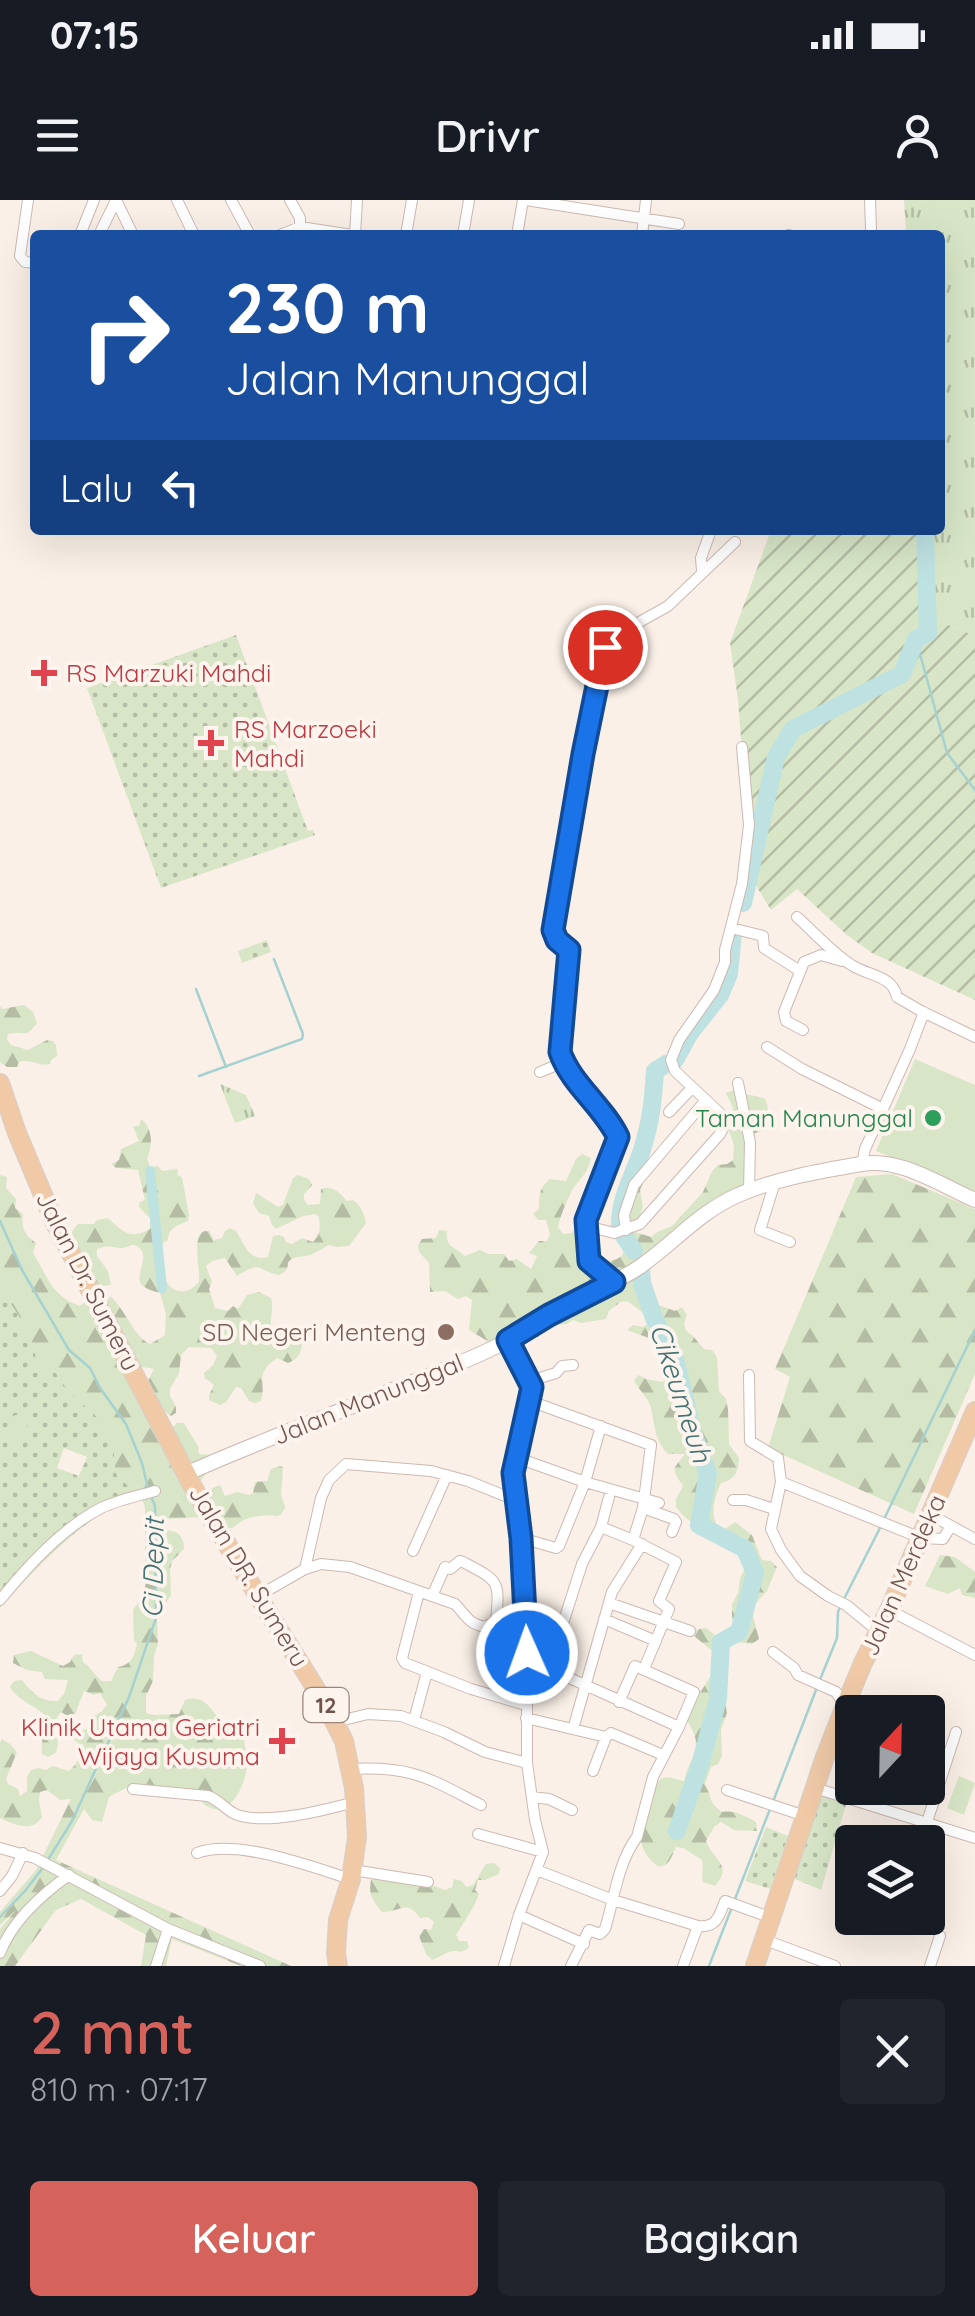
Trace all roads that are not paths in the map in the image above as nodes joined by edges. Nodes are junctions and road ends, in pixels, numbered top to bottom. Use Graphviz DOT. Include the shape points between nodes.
graph roads {
  1 [pos="28,200"];
  2 [pos="94,200"];
  3 [pos="116,200"];
  4 [pos="177,200"];
  5 [pos="232,200"];
  6 [pos="290,200"];
  7 [pos="302,200"];
  8 [pos="358,200"];
  9 [pos="412,200"];
  10 [pos="469,200"];
  11 [pos="524,200"];
  12 [pos="646,200"];
  13 [pos="870,200"];
  14 [pos="644,220"];
  15 [pos="300,222"];
  16 [pos="679,224"];
  17 [pos="871,229"];
  18 [pos="82,230"];
  19 [pos="101,230"];
  20 [pos="131,230"];
  21 [pos="192,230"];
  22 [pos="247,230"];
  23 [pos="288,230"];
  24 [pos="333,230"];
  25 [pos="354,230"];
  26 [pos="407,230"];
  27 [pos="464,230"];
  28 [pos="518,230"];
  29 [pos="643,230"];
  30 [pos="30,262"];
  31 [pos="709,535"];
  32 [pos="735,542"];
  33 [pos="702,571"];
  34 [pos="742,747"];
  35 [pos="797,917"];
  36 [pos="731,928"];
  37 [pos="848,962"];
  38 [pos="800,971"];
  39 [pos="924,1012"];
  40 [pos="804,1030"];
  41 [pos="975,1036"];
  42 [pos="766,1047"];
  43 [pos="564,1062"];
  44 [pos="540,1072"];
  45 [pos="0,1083"];
  46 [pos="738,1083"];
  47 [pos="692,1088"];
  48 [pos="705,1101"];
  49 [pos="883,1109"];
  50 [pos="668,1112"];
  51 [pos="862,1164"];
  52 [pos="775,1182"];
  53 [pos="748,1191"];
  54 [pos="975,1200"];
  55 [pos="587,1226"];
  56 [pos="626,1230"];
  57 [pos="790,1242"];
  58 [pos="614,1282"];
  59 [pos="508,1340"];
  60 [pos="572,1366"];
  61 [pos="749,1375"];
  62 [pos="530,1381"];
  63 [pos="530,1401"];
  64 [pos="975,1411"];
  65 [pos="602,1426"];
  66 [pos="515,1457"];
  67 [pos="188,1474"];
  68 [pos="447,1475"];
  69 [pos="585,1482"];
  70 [pos="781,1482"];
  71 [pos="155,1490"];
  72 [pos="609,1497"];
  73 [pos="515,1500"];
  74 [pos="734,1500"];
  75 [pos="643,1502"];
  76 [pos="659,1503"];
  77 [pos="774,1509"];
  78 [pos="931,1515"];
  79 [pos="601,1526"];
  80 [pos="951,1526"];
  81 [pos="672,1532"];
  82 [pos="521,1538"];
  83 [pos="920,1538"];
  84 [pos="975,1539"];
  85 [pos="638,1542"];
  86 [pos="414,1551"];
  87 [pos="305,1568"];
  88 [pos="418,1592"];
  89 [pos="258,1596"];
  90 [pos="432,1596"];
  91 [pos="0,1600"];
  92 [pos="609,1603"];
  93 [pos="890,1610"];
  94 [pos="604,1619"];
  95 [pos="496,1621"];
  96 [pos="663,1622"];
  97 [pos="527,1627"];
  98 [pos="690,1631"];
  99 [pos="878,1631"];
  100 [pos="656,1641"];
  101 [pos="773,1652"];
  102 [pos="975,1655"];
  103 [pos="644,1669"];
  104 [pos="427,1672"];
  105 [pos="585,1685"];
  106 [pos="838,1695"];
  107 [pos="850,1695"];
  108 [pos="619,1702"];
  109 [pos="526,1705"];
  110 [pos="526,1718"];
  111 [pos="414,1720"];
  112 [pos="335,1722"];
  113 [pos="679,1727"];
  114 [pos="573,1729"];
  115 [pos="956,1732"];
  116 [pos="835,1733"];
  117 [pos="606,1738"];
  118 [pos="663,1755"];
  119 [pos="527,1763"];
  120 [pos="352,1769"];
  121 [pos="592,1771"];
  122 [pos="815,1788"];
  123 [pos="133,1789"];
  124 [pos="727,1790"];
  125 [pos="532,1797"];
  126 [pos="356,1802"];
  127 [pos="481,1804"];
  128 [pos="572,1810"];
  129 [pos="805,1816"];
  130 [pos="927,1822"];
  131 [pos="478,1834"];
  132 [pos="975,1838"];
  133 [pos="0,1848"];
  134 [pos="542,1852"];
  135 [pos="23,1853"];
  136 [pos="198,1853"];
  137 [pos="537,1870"];
  138 [pos="64,1873"];
  139 [pos="352,1875"];
  140 [pos="428,1882"];
  141 [pos="0,1891"];
  142 [pos="614,1900"];
  143 [pos="519,1916"];
  144 [pos="772,1918"];
  145 [pos="698,1926"];
  146 [pos="168,1928"];
  147 [pos="940,1936"];
  148 [pos="765,1940"];
  149 [pos="584,1944"];
  150 [pos="0,1953"];
  151 [pos="156,1966"];
  152 [pos="260,1966"];
  153 [pos="338,1966"];
  154 [pos="504,1966"];
  155 [pos="571,1966"];
  156 [pos="682,1966"];
  157 [pos="755,1966"];
  158 [pos="836,1966"];
  159 [pos="930,1966"];
  1 -- 30 [label="street" via="20,256"];
  2 -- 18 [label="street"];
  3 -- 19 [label="street"];
  3 -- 20 [label="street"];
  4 -- 21 [label="street"];
  5 -- 22 [label="street"];
  6 -- 15 [label="street"];
  7 -- 15 [label="street"];
  8 -- 25 [label="street"];
  9 -- 26 [label="street"];
  10 -- 27 [label="street"];
  11 -- 14 [label="street"];
  11 -- 28 [label="street"];
  12 -- 14 [label="street"];
  13 -- 17 [label="street"];
  14 -- 16 [label="street"];
  14 -- 29 [label="street"];
  15 -- 23 [label="street"];
  15 -- 24 [label="street"];
  31 -- 33 [label="street"];
  32 -- 33 [label="street"];
  33 -- 43 [label="street" via="668,606 605,647 553,930 569,950"];
  34 -- 36 [label="street" via="748,825"];
  35 -- 37 [label="street"];
  36 -- 38 [label="street" via="764,936 764,948"];
  36 -- 47 [label="street" via="714,990 679,1040 673,1066"];
  37 -- 38 [label="street" via="821,956"];
  37 -- 39 [label="street" via="890,982 898,997"];
  38 -- 40 [label="street" via="784,1012 786,1021"];
  39 -- 41 [label="street"];
  39 -- 49 [label="street"];
  42 -- 49 [label="street"];
  43 -- 44 [label="street"];
  43 -- 55 [label="street" via="618,1140"];
  45 -- 67 [label="main road, Jalan Dr. Sumeru / 12" via="54,1220"];
  46 -- 53 [label="street" via="750,1136"];
  47 -- 48 [label="street"];
  47 -- 50 [label="street"];
  48 -- 56 [label="street" via="634,1185"];
  48 -- 56 [label="street" via="726,1120 720,1134 640,1224"];
  49 -- 51 [label="street"];
  51 -- 52 [label="street, Jalan Manunggal"];
  51 -- 54 [label="street, Jalan Manunggal" via="890,1163"];
  52 -- 53 [label="street, Jalan Manunggal"];
  52 -- 57 [label="street" via="760,1230"];
  53 -- 58 [label="street, Jalan Manunggal" via="710,1210"];
  55 -- 56 [label="street"];
  55 -- 58 [label="street" via="589,1261"];
  58 -- 59 [label="street, Jalan Manunggal"];
  59 -- 62 [label="street"];
  59 -- 67 [label="street, Jalan Manunggal"];
  60 -- 62 [label="street"];
  61 -- 70 [label="street" via="750,1441 778,1458"];
  62 -- 63 [label="street"];
  63 -- 65 [label="street"];
  63 -- 66 [label="street"];
  64 -- 78 [label="main road, Jalan Merdeka"];
  65 -- 69 [label="street"];
  65 -- 75 [label="street" via="651,1445"];
  66 -- 69 [label="street"];
  66 -- 73 [label="street"];
  67 -- 89 [label="main road, Jalan DR. Sumeru / 12"];
  68 -- 73 [label="street"];
  68 -- 86 [label="street"];
  68 -- 87 [label="street" via="346,1464 328,1480"];
  69 -- 75 [label="street"];
  69 -- 82 [label="street" via="559,1546"];
  70 -- 77 [label="street"];
  70 -- 83 [label="street"];
  71 -- 91 [label="street" via="83,1520"];
  72 -- 79 [label="street"];
  73 -- 82 [label="street"];
  74 -- 77 [label="street"];
  75 -- 76 [label="street"];
  75 -- 81 [label="street" via="674,1519"];
  75 -- 85 [label="street"];
  77 -- 99 [label="street" via="771,1528 800,1576"];
  78 -- 80 [label="street"];
  78 -- 83 [label="main road, Jalan Merdeka"];
  79 -- 85 [label="street"];
  79 -- 105 [label="street" via="549,1663"];
  80 -- 83 [label="street" via="944,1539"];
  80 -- 84 [label="street"];
  82 -- 97 [label="street"];
  83 -- 93 [label="main road, Jalan Merdeka"];
  85 -- 92 [label="street"];
  85 -- 96 [label="street" via="676,1562 658,1601 669,1608"];
  87 -- 88 [label="street" via="350,1568"];
  87 -- 89 [label="street"];
  88 -- 90 [label="street"];
  88 -- 104 [label="street" via="402,1658"];
  89 -- 112 [label="main road, Jalan DR. Sumeru / 12"];
  90 -- 95 [label="street" via="455,1604 475,1625"];
  90 -- 95 [label="street" via="445,1568 464,1562 496,1584"];
  92 -- 94 [label="street"];
  92 -- 96 [label="street"];
  93 -- 99 [label="main road, Jalan Merdeka"];
  93 -- 102 [label="street"];
  94 -- 100 [label="street"];
  94 -- 105 [label="street"];
  95 -- 97 [label="street"];
  96 -- 98 [label="street"];
  96 -- 100 [label="street"];
  97 -- 109 [label="street"];
  99 -- 107 [label="main road, Jalan Merdeka"];
  100 -- 103 [label="street"];
  101 -- 106 [label="street" via="798,1675"];
  103 -- 108 [label="street" via="634,1667"];
  103 -- 113 [label="street" via="694,1692"];
  104 -- 109 [label="street"];
  104 -- 111 [label="street"];
  105 -- 108 [label="street"];
  105 -- 114 [label="street"];
  108 -- 113 [label="street"];
  109 -- 110 [label="street"];
  110 -- 114 [label="street"];
  110 -- 119 [label="street"];
  111 -- 112 [label="street" via="382,1713"];
  111 -- 119 [label="street"];
  112 -- 120 [label="main road, Jalan DR. Sumeru / 12"];
  113 -- 118 [label="street"];
  114 -- 117 [label="street"];
  115 -- 130 [label="street"];
  116 -- 122 [label="main road, Jalan Merdeka"];
  117 -- 118 [label="street" via="611,1733"];
  117 -- 121 [label="street"];
  118 -- 142 [label="street"];
  119 -- 125 [label="street"];
  120 -- 126 [label="main road, Jalan DR. Sumeru / 12"];
  120 -- 127 [label="street" via="415,1772"];
  122 -- 129 [label="main road, Jalan Merdeka"];
  122 -- 130 [label="street"];
  123 -- 126 [label="street" via="208,1796 253,1817"];
  124 -- 129 [label="street"];
  125 -- 128 [label="street"];
  125 -- 134 [label="street"];
  126 -- 139 [label="main road, Jalan DR. Sumeru / 12"];
  129 -- 144 [label="main road, Jalan Merdeka"];
  130 -- 132 [label="street"];
  131 -- 134 [label="street"];
  133 -- 135 [label="street"];
  134 -- 137 [label="street"];
  135 -- 138 [label="street"];
  135 -- 141 [label="street"];
  136 -- 139 [label="street" via="238,1849"];
  137 -- 142 [label="street"];
  137 -- 143 [label="street"];
  138 -- 146 [label="street"];
  138 -- 150 [label="street" via="7,1935"];
  139 -- 140 [label="street"];
  139 -- 153 [label="main road, Jalan DR. Sumeru / 12" via="338,1920"];
  142 -- 145 [label="street"];
  142 -- 149 [label="street" via="602,1932 589,1930"];
  143 -- 149 [label="street"];
  143 -- 154 [label="street"];
  144 -- 145 [label="street" via="724,1902 715,1923"];
  144 -- 148 [label="main road, Jalan Merdeka"];
  145 -- 156 [label="street"];
  146 -- 151 [label="street"];
  146 -- 152 [label="street"];
  147 -- 159 [label="street"];
  148 -- 157 [label="main road, Jalan Merdeka"];
  148 -- 158 [label="street"];
  149 -- 155 [label="street"];
}
